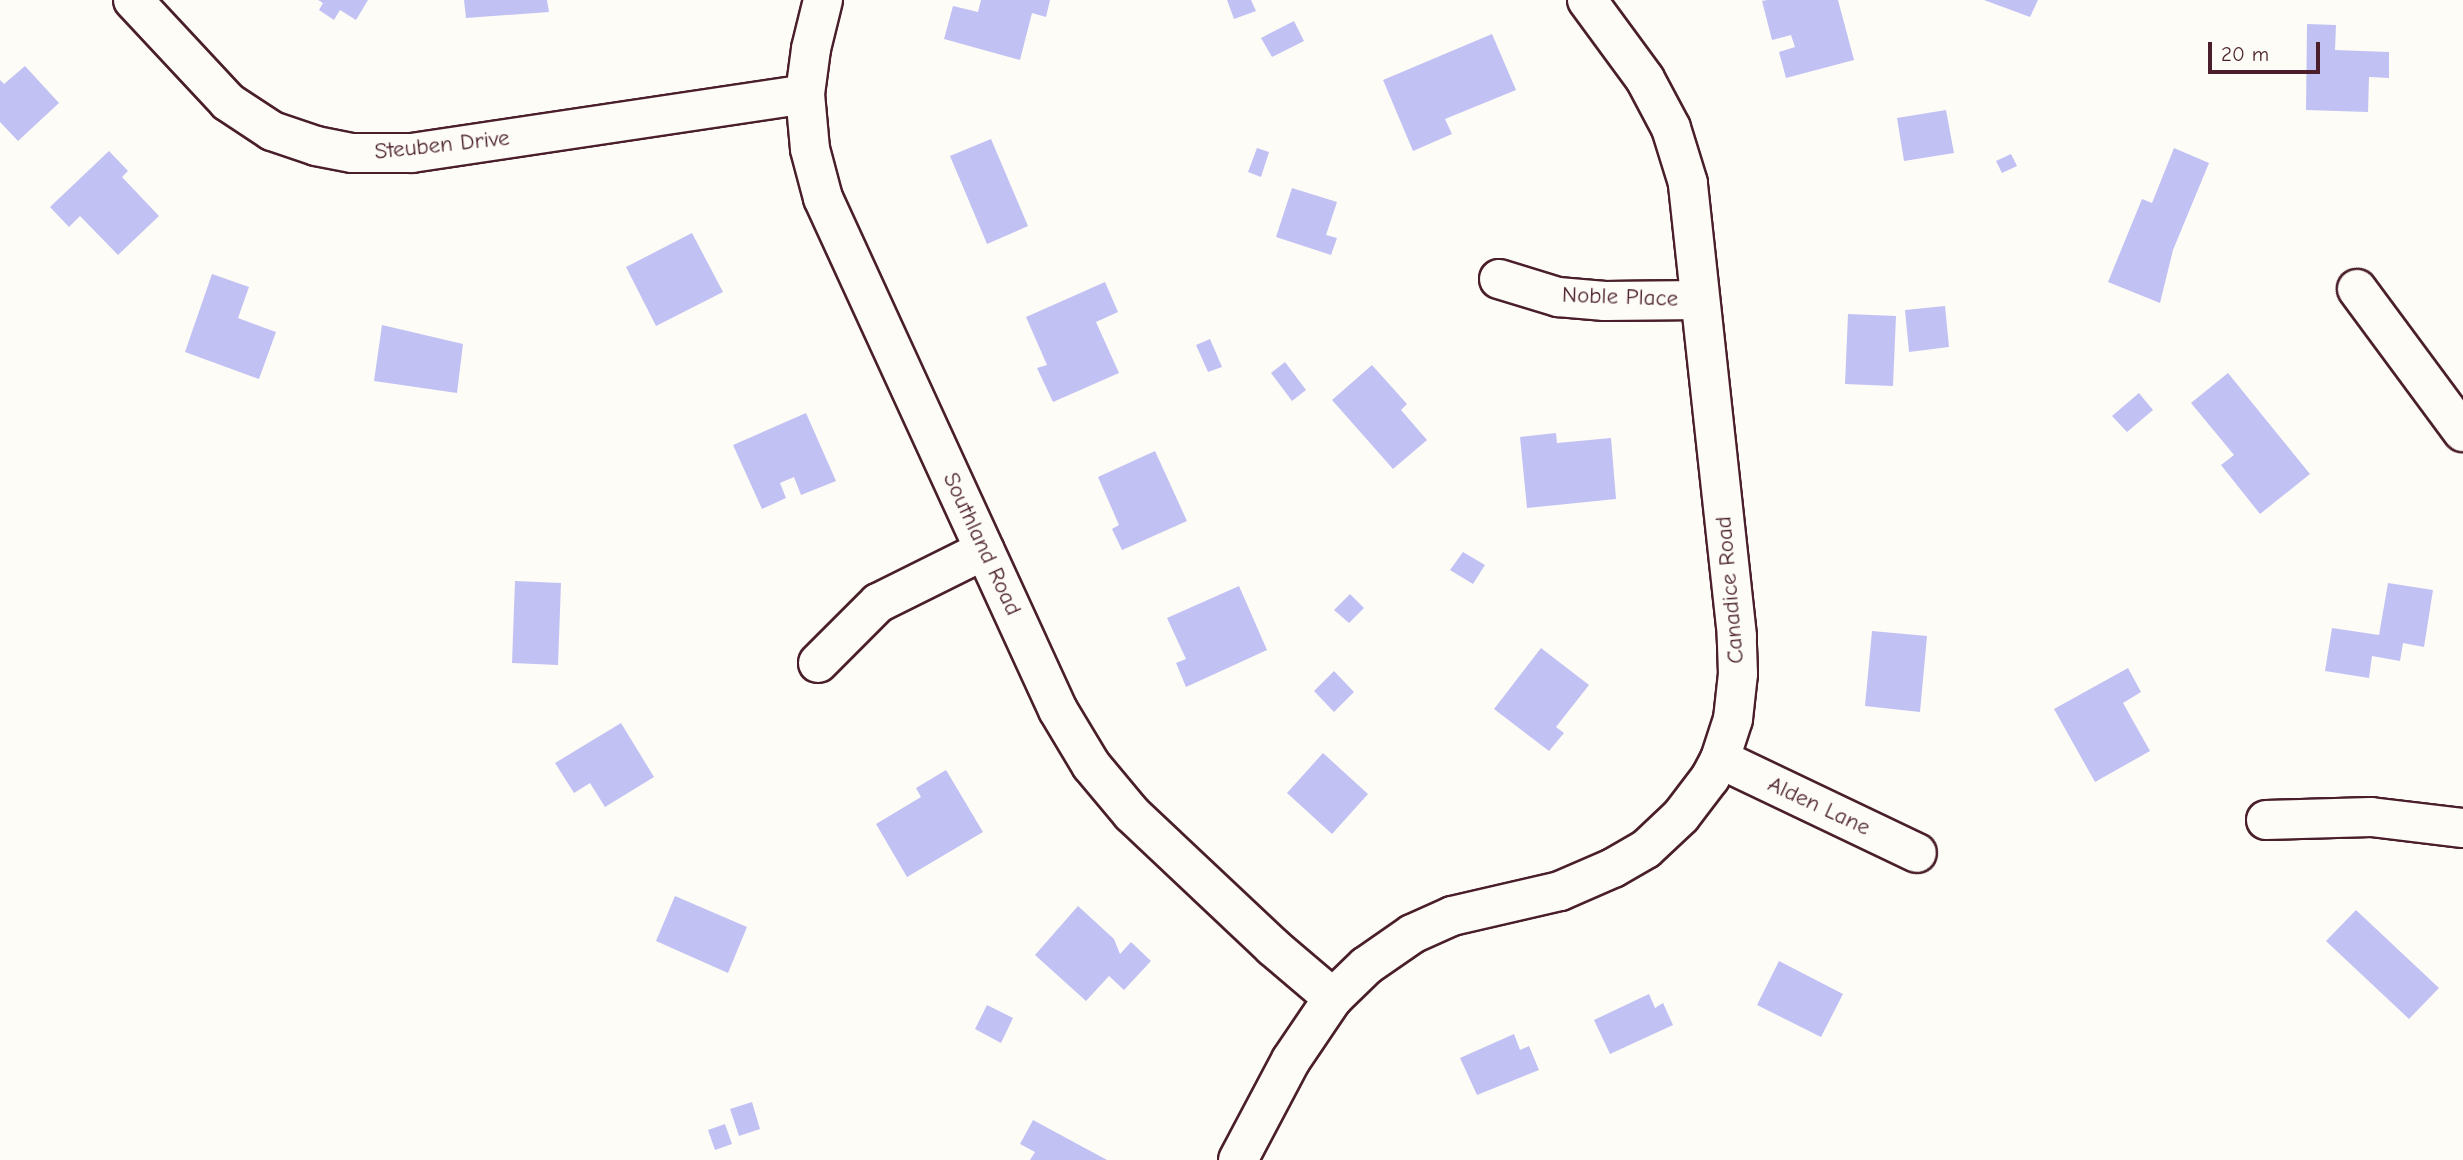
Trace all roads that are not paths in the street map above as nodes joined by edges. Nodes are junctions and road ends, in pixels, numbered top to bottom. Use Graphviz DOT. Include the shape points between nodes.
graph roads {
  1 [pos="133,0"];
  2 [pos="823,0"];
  3 [pos="1587,0"];
  4 [pos="805,94"];
  5 [pos="1499,279"];
  6 [pos="2357,289"];
  7 [pos="1700,300"];
  8 [pos="2463,432"];
  9 [pos="985,550"];
  10 [pos="818,663"];
  11 [pos="1720,759"];
  12 [pos="2266,820"];
  13 [pos="2463,828"];
  14 [pos="1917,853"];
  15 [pos="1333,998"];
  16 [pos="1238,1160"];
  1 -- 4 [label="street, Steuben Drive" via="228,102 272,131 352,153 412,153"];
  2 -- 4 [label="street, Southland Road"];
  3 -- 7 [label="street, Canadice Road" via="1645,79 1671,128 1688,183"];
  4 -- 9 [label="street, Southland Road" via="810,149 823,198"];
  5 -- 7 [label="street, Noble Place" via="1558,297"];
  6 -- 8 [label="street"];
  7 -- 11 [label="street, Canadice Road" via="1737,636 1733,719"];
  9 -- 10 [label="street" via="878,603"];
  9 -- 15 [label="street, Southland Road" via="1058,710 1091,765 1132,814"];
  11 -- 14 [label="street, Alden Lane"];
  11 -- 15 [label="street, Canadice Road" via="1681,816 1646,849 1560,891 1452,916 1412,934 1366,965"];
  12 -- 13 [label="street" via="2371,817"];
  15 -- 16 [label="street, Canadice Road" via="1291,1060"];
}
